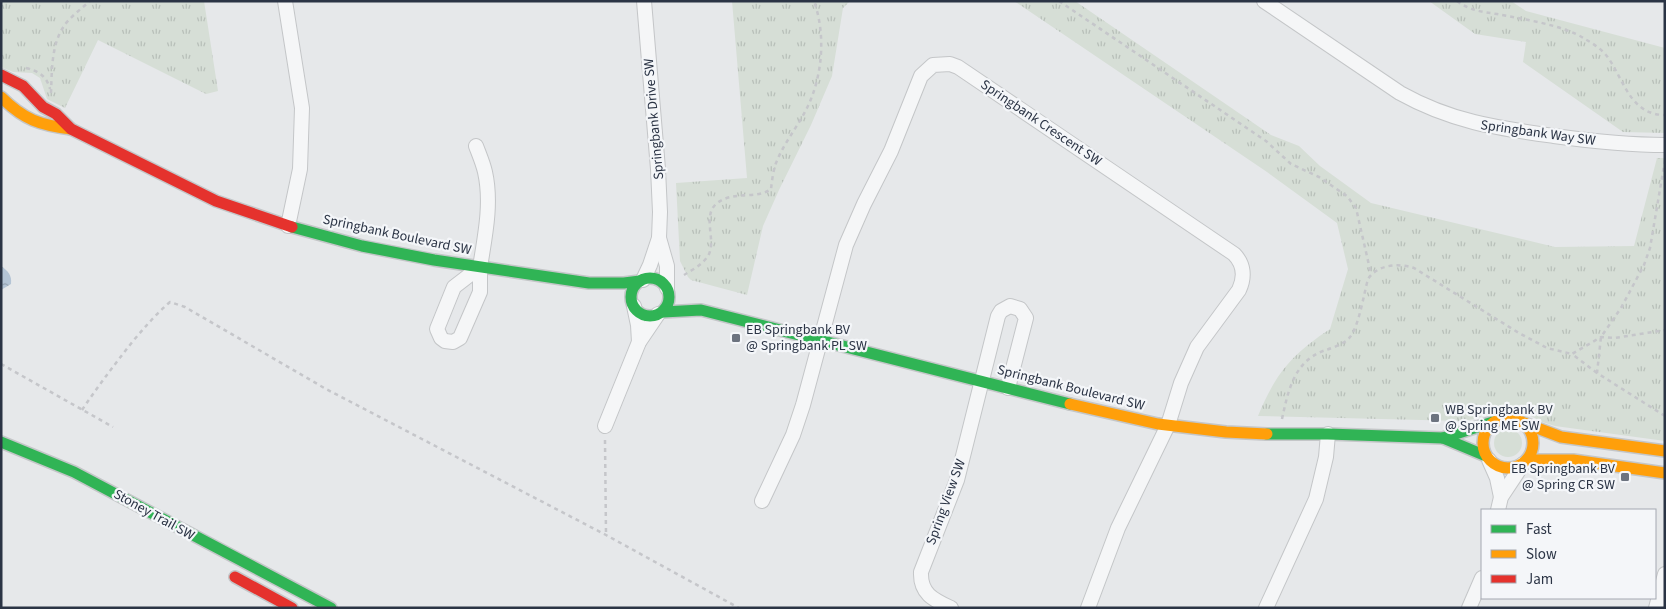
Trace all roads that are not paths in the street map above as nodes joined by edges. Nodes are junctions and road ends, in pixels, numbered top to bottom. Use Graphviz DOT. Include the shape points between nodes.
graph roads {
  1 [pos="285,1"];
  2 [pos="644,1"];
  3 [pos="1264,1"];
  4 [pos="1,75"];
  5 [pos="1,96"];
  6 [pos="71,129"];
  7 [pos="1665,145"];
  8 [pos="476,146"];
  9 [pos="288,226"];
  10 [pos="660,238"];
  11 [pos="480,267"];
  12 [pos="642,280"];
  13 [pos="589,283"];
  14 [pos="668,290"];
  15 [pos="633,305"];
  16 [pos="701,310"];
  17 [pos="660,313"];
  18 [pos="821,341"];
  19 [pos="639,342"];
  20 [pos="982,381"];
  21 [pos="1008,388"];
  22 [pos="1493,422"];
  23 [pos="1524,422"];
  24 [pos="1168,425"];
  25 [pos="605,426"];
  26 [pos="1328,434"];
  27 [pos="1443,438"];
  28 [pos="1,442"];
  29 [pos="1,448"];
  30 [pos="1665,451"];
  31 [pos="1488,458"];
  32 [pos="1525,462"];
  33 [pos="44,472"];
  34 [pos="1665,473"];
  35 [pos="762,501"];
  36 [pos="1500,503"];
  37 [pos="224,570"];
  38 [pos="1665,574"];
  39 [pos="1481,580"];
  40 [pos="292,608"];
  41 [pos="331,608"];
  42 [pos="951,608"];
  43 [pos="1088,608"];
  44 [pos="1266,608"];
  45 [pos="1469,608"];
  46 [pos="1656,608"];
  1 -- 9 [label="street" via="302,108 300,169"];
  2 -- 10 [label="street, Springbank Drive SW" via="658,169"];
  3 -- 7 [label="street, Springbank Way SW" via="1400,93 1456,118 1506,130 1597,142"];
  4 -- 6 [label="main road" via="22,86"];
  5 -- 6 [label="main road" via="18,111 38,121 51,127"];
  6 -- 9 [label="main road, Springbank Boulevard SW" via="216,201"];
  8 -- 11 [label="street" via="485,170 488,199"];
  9 -- 11 [label="main road, Springbank Boulevard SW" via="379,249"];
  10 -- 12 [label="street, Springbank Drive SW"];
  10 -- 14 [label="street, Springbank Drive SW" via="667,266"];
  11 -- 11 [label="street" via="454,287 438,329 445,341 456,340 462,335 480,292"];
  11 -- 13 [label="main road, Springbank Boulevard SW"];
  12 -- 13 [label="main road, Springbank Boulevard SW"];
  12 -- 14 [label="main road" via="653,278"];
  12 -- 15 [label="main road" via="632,293"];
  13 -- 15 [label="main road, Springbank Boulevard SW"];
  14 -- 16 [label="main road, Springbank Boulevard SW"];
  14 -- 17 [label="main road" via="668,304"];
  15 -- 17 [label="main road" via="647,316"];
  15 -- 19 [label="street"];
  16 -- 17 [label="main road, Springbank Boulevard SW"];
  16 -- 18 [label="main road, Springbank Boulevard SW"];
  17 -- 19 [label="street"];
  18 -- 20 [label="main road, Springbank Boulevard SW"];
  18 -- 24 [label="street, Springbank Crescent SW" via="846,245 891,151 921,76 933,65 950,64 1238,258 1243,271 1242,283 1197,347"];
  18 -- 35 [label="street, Springbank Crescent SW" via="792,435"];
  19 -- 25 [label="street"];
  20 -- 21 [label="main road, Springbank Boulevard SW"];
  20 -- 21 [label="street, Spring View SW" via="998,316 1005,308 1016,306 1024,313 1025,324"];
  20 -- 42 [label="street, Spring View SW" via="957,480 921,572 923,588 930,598"];
  21 -- 24 [label="main road, Springbank Boulevard SW"];
  22 -- 23 [label="main road" via="1505,418"];
  22 -- 27 [label="main road, Springbank Boulevard SW"];
  22 -- 31 [label="main road" via="1483,441"];
  23 -- 30 [label="main road" via="1561,437"];
  23 -- 32 [label="main road" via="1534,440 1534,448"];
  24 -- 26 [label="main road, Springbank Boulevard SW" via="1279,435"];
  24 -- 43 [label="street" via="1118,528"];
  26 -- 27 [label="main road, Springbank Boulevard SW"];
  26 -- 44 [label="street" via="1316,499"];
  27 -- 31 [label="main road, Springbank Boulevard SW"];
  28 -- 41 [label="main road" via="74,472"];
  29 -- 33 [label="main road"];
  31 -- 32 [label="main road" via="1506,468"];
  31 -- 36 [label="street" via="1497,478"];
  32 -- 34 [label="main road" via="1573,460"];
  32 -- 36 [label="street"];
  37 -- 40 [label="main road"];
  38 -- 46 [label="street"];
  39 -- 45 [label="street"];
}
